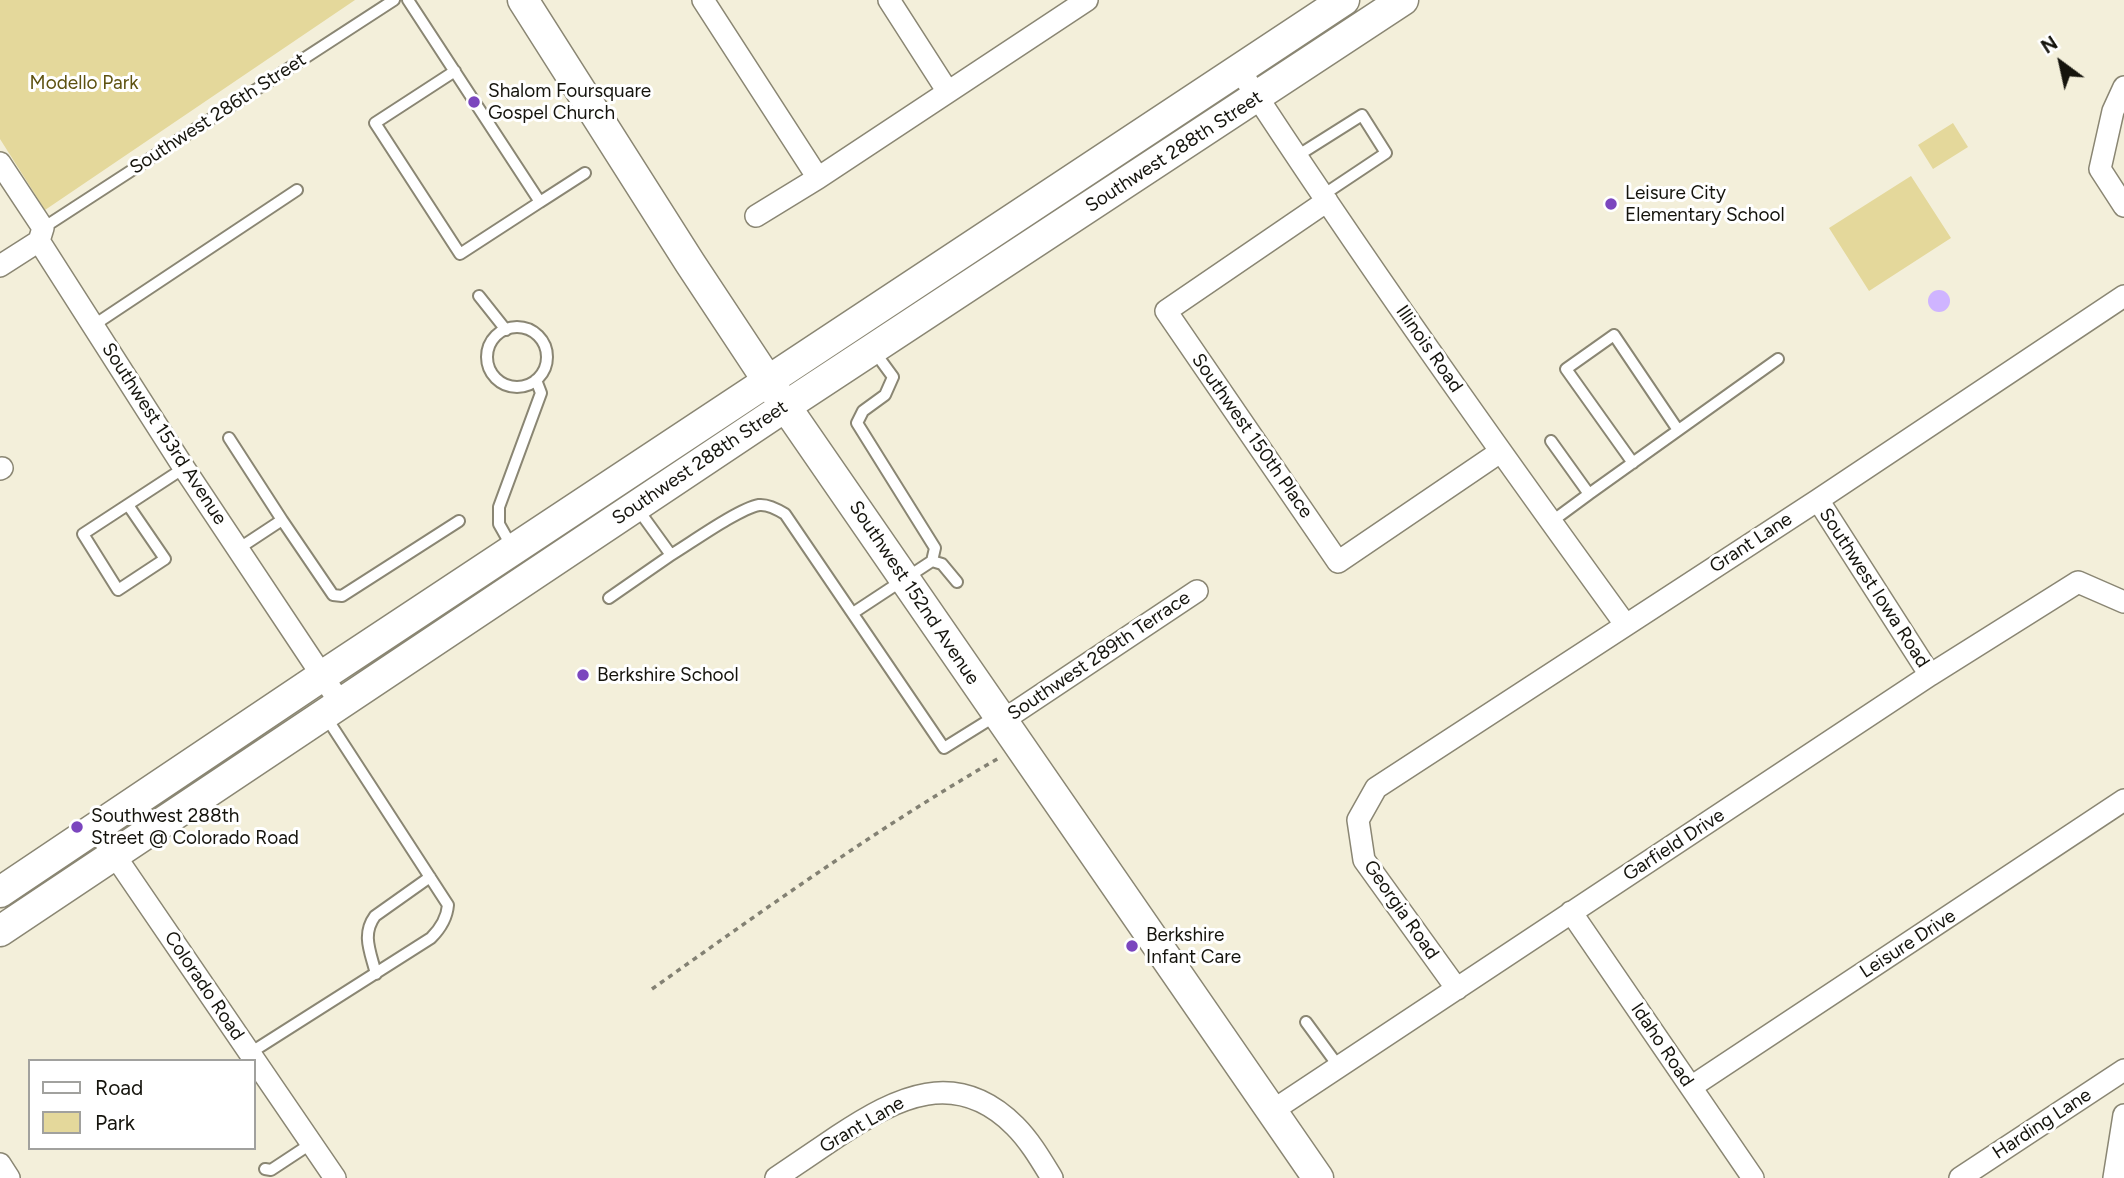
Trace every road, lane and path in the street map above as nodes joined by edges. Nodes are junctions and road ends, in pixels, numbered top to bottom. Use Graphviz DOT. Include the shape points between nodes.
graph roads {
  1 [pos="394,0"];
  2 [pos="408,0"];
  3 [pos="523,0"];
  4 [pos="703,0"];
  5 [pos="889,0"];
  6 [pos="1344,0"];
  7 [pos="1404,0"];
  8 [pos="1081,2"];
  9 [pos="1239,69"];
  10 [pos="455,71"];
  11 [pos="2124,87"];
  12 [pos="948,92"];
  13 [pos="1257,97"];
  14 [pos="1297,156"];
  15 [pos="0,163"];
  16 [pos="585,173"];
  17 [pos="818,178"];
  18 [pos="297,190"];
  19 [pos="1325,198"];
  20 [pos="540,202"];
  21 [pos="2124,206"];
  22 [pos="756,216"];
  23 [pos="41,234"];
  24 [pos="0,267"];
  25 [pos="479,296"];
  26 [pos="2124,296"];
  27 [pos="94,325"];
  28 [pos="506,330"];
  29 [pos="873,349"];
  30 [pos="1778,359"];
  31 [pos="536,380"];
  32 [pos="768,381"];
  33 [pos="786,406"];
  34 [pos="1678,430"];
  35 [pos="229,438"];
  36 [pos="1551,441"];
  37 [pos="1500,452"];
  38 [pos="1633,463"];
  39 [pos="184,468"];
  40 [pos="1588,494"];
  41 [pos="1818,500"];
  42 [pos="128,505"];
  43 [pos="636,506"];
  44 [pos="282,520"];
  45 [pos="459,522"];
  46 [pos="1551,522"];
  47 [pos="238,549"];
  48 [pos="513,550"];
  49 [pos="671,555"];
  50 [pos="932,561"];
  51 [pos="531,576"];
  52 [pos="905,580"];
  53 [pos="957,582"];
  54 [pos="1197,591"];
  55 [pos="609,598"];
  56 [pos="2124,602"];
  57 [pos="853,613"];
  58 [pos="1625,624"];
  59 [pos="322,676"];
  60 [pos="1930,676"];
  61 [pos="333,709"];
  62 [pos="1000,718"];
  63 [pos="1019,747"];
  64 [pos="1376,788"];
  65 [pos="2124,800"];
  66 [pos="96,828"];
  67 [pos="114,856"];
  68 [pos="430,877"];
  69 [pos="0,892"];
  70 [pos="1572,912"];
  71 [pos="0,931"];
  72 [pos="376,974"];
  73 [pos="652,989"];
  74 [pos="1457,989"];
  75 [pos="1306,1021"];
  76 [pos="250,1053"];
  77 [pos="254,1059"];
  78 [pos="256,1062"];
  79 [pos="1339,1067"];
  80 [pos="2124,1070"];
  81 [pos="1691,1087"];
  82 [pos="1272,1111"];
  83 [pos="2124,1115"];
  84 [pos="312,1143"];
  85 [pos="0,1164"];
  86 [pos="265,1169"];
  87 [pos="9,1178"];
  88 [pos="335,1178"];
  89 [pos="776,1178"];
  90 [pos="1052,1178"];
  91 [pos="1318,1178"];
  92 [pos="1753,1178"];
  93 [pos="1960,1178"];
  94 [pos="2114,1178"];
  1 -- 23 [label="lane, Southwest 286th Street"];
  2 -- 10 [label="lane"];
  3 -- 32 [label="main road, Southwest 152nd Avenue"];
  4 -- 17 [label="street"];
  5 -- 12 [label="street"];
  6 -- 9 [label="main road, Southwest 288th Street"];
  7 -- 13 [label="main road, Southwest 288th Street"];
  8 -- 12 [label="street"];
  9 -- 13 [label="street, Illinois Road"];
  9 -- 32 [label="main road, Southwest 288th Street"];
  10 -- 20 [label="lane"];
  10 -- 20 [label="lane" via="374,123 460,254"];
  11 -- 21 [label="street" via="2113,111 2100,169"];
  12 -- 17 [label="street"];
  13 -- 14 [label="street, Illinois Road"];
  13 -- 29 [label="main road, Southwest 288th Street"];
  14 -- 19 [label="street, Illinois Road"];
  14 -- 19 [label="lane" via="1362,115 1386,153"];
  15 -- 23 [label="street, Southwest 153rd Avenue"];
  16 -- 20 [label="lane"];
  17 -- 22 [label="street"];
  18 -- 27 [label="lane"];
  19 -- 37 [label="street, Illinois Road"];
  19 -- 37 [label="street, Southwest 150th Place" via="1166,311 1338,562"];
  23 -- 24 [label="street, Southwest 286th Street"];
  23 -- 27 [label="street, Southwest 153rd Avenue"];
  25 -- 28 [label="lane"];
  26 -- 41 [label="street, Grant Lane"];
  27 -- 39 [label="street, Southwest 153rd Avenue"];
  28 -- 31 [label="lane" via="522,328 543,342 547,358"];
  28 -- 31 [label="lane" via="488,348 491,372 511,387"];
  29 -- 33 [label="main road, Southwest 288th Street"];
  29 -- 50 [label="lane" via="893,377 885,395 863,411 857,423 935,548"];
  30 -- 34 [label="lane"];
  31 -- 48 [label="lane" via="541,393 499,507 499,524"];
  32 -- 33 [label="main road, Southwest 152nd Avenue"];
  32 -- 48 [label="main road, Southwest 288th Street"];
  33 -- 43 [label="main road, Southwest 288th Street"];
  33 -- 52 [label="main road, Southwest 152nd Avenue"];
  34 -- 38 [label="lane"];
  34 -- 38 [label="lane" via="1614,335 1566,369"];
  35 -- 44 [label="lane"];
  36 -- 40 [label="lane"];
  37 -- 46 [label="street, Illinois Road"];
  38 -- 40 [label="lane"];
  39 -- 42 [label="lane"];
  39 -- 47 [label="street, Southwest 153rd Avenue"];
  40 -- 46 [label="lane"];
  41 -- 58 [label="street, Grant Lane"];
  41 -- 60 [label="street, Southwest Iowa Road"];
  42 -- 42 [label="lane" via="83,534 118,590 165,559"];
  43 -- 49 [label="lane"];
  43 -- 51 [label="main road, Southwest 288th Street"];
  44 -- 45 [label="lane" via="333,594 342,596"];
  44 -- 47 [label="lane"];
  46 -- 58 [label="street, Illinois Road"];
  47 -- 59 [label="street, Southwest 153rd Avenue"];
  48 -- 51 [label="main road"];
  48 -- 59 [label="main road, Southwest 288th Street"];
  49 -- 55 [label="lane"];
  49 -- 57 [label="lane" via="744,510 766,505 785,514"];
  50 -- 52 [label="lane"];
  50 -- 53 [label="lane" via="942,564"];
  51 -- 61 [label="main road, Southwest 288th Street"];
  52 -- 57 [label="lane"];
  52 -- 62 [label="main road, Southwest 152nd Avenue"];
  54 -- 62 [label="street, Southwest 289th Terrace"];
  56 -- 60 [label="street, Garfield Drive" via="2078,582"];
  57 -- 62 [label="lane" via="944,748"];
  58 -- 64 [label="street, Grant Lane"];
  59 -- 61 [label="street, Southwest 153rd Avenue"];
  59 -- 66 [label="main road, Southwest 288th Street"];
  60 -- 70 [label="street, Garfield Drive"];
  61 -- 67 [label="main road, Southwest 288th Street"];
  61 -- 68 [label="lane"];
  62 -- 63 [label="main road, Southwest 152nd Avenue"];
  63 -- 73 [label="path" via="939,793"];
  63 -- 82 [label="main road, Southwest 152nd Avenue"];
  64 -- 74 [label="street, Georgia Road" via="1358,820 1364,860"];
  65 -- 81 [label="street, Leisure Drive"];
  66 -- 67 [label="street, Colorado Road"];
  66 -- 69 [label="main road, Southwest 288th Street"];
  67 -- 71 [label="main road, Southwest 288th Street"];
  67 -- 76 [label="street, Colorado Road"];
  68 -- 72 [label="lane" via="369,925 366,936"];
  68 -- 72 [label="lane" via="448,905 438,930"];
  70 -- 74 [label="street, Garfield Drive"];
  70 -- 81 [label="street, Idaho Road"];
  72 -- 76 [label="lane"];
  74 -- 79 [label="street, Garfield Drive"];
  75 -- 79 [label="lane"];
  76 -- 77 [label="street, Colorado Road"];
  78 -- 84 [label="street, Colorado Road"];
  79 -- 82 [label="street, Garfield Drive"];
  80 -- 93 [label="street, Harding Lane"];
  81 -- 92 [label="street, Idaho Road"];
  82 -- 91 [label="main road, Southwest 152nd Avenue"];
  83 -- 94 [label="street"];
  84 -- 86 [label="lane" via="271,1170"];
  84 -- 88 [label="street, Colorado Road"];
  85 -- 87 [label="street"];
  89 -- 90 [label="street, Grant Lane" via="884,1108 918,1094 954,1093 984,1102 1006,1118"];
}
